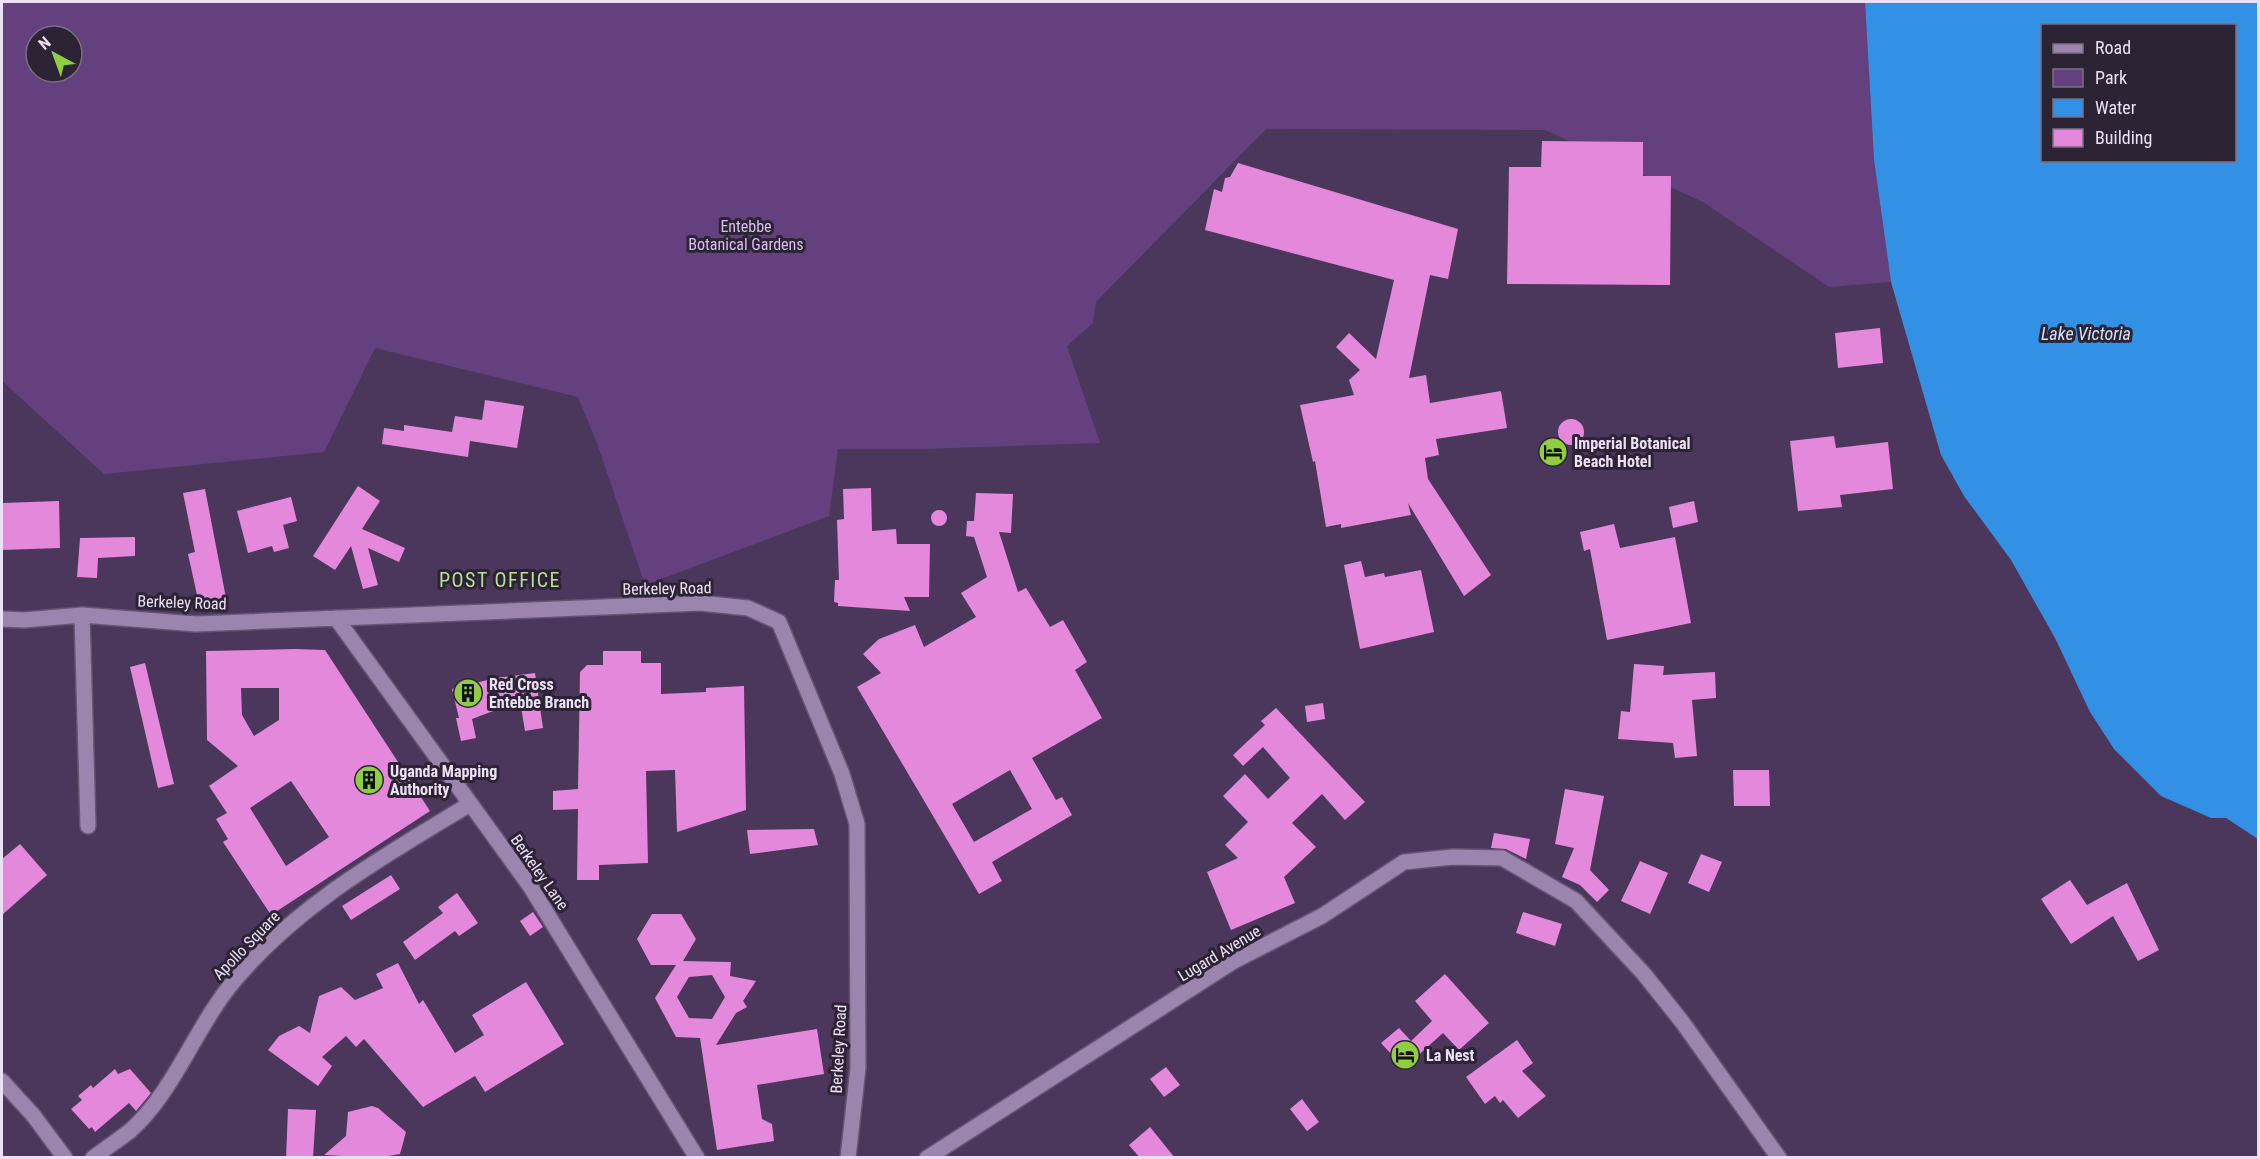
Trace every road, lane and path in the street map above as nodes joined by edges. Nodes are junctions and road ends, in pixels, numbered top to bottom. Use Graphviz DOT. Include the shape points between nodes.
graph roads {
  1 [pos="82,615"];
  2 [pos="336,618"];
  3 [pos="2,619"];
  4 [pos="470,804"];
  5 [pos="88,826"];
  6 [pos="2,1081"];
  7 [pos="65,1158"];
  8 [pos="93,1158"];
  9 [pos="697,1158"];
  10 [pos="848,1158"];
  11 [pos="927,1158"];
  12 [pos="1779,1158"];
  1 -- 2 [label="street, Berkeley Road" via="196,624"];
  1 -- 3 [label="street, Berkeley Road"];
  1 -- 5 [label="street"];
  2 -- 4 [label="street, Berkeley Lane"];
  2 -- 10 [label="street, Berkeley Road" via="700,603 748,608 779,622 842,774 857,824 858,1068"];
  4 -- 8 [label="street, Apollo Square" via="387,852 306,910 263,949 233,982 162,1092 137,1122"];
  4 -- 9 [label="street, Berkeley Lane" via="542,904"];
  6 -- 7 [label="street"];
  11 -- 12 [label="street, Lugard Avenue" via="1234,961 1322,916 1404,862 1453,857 1502,858 1576,901 1683,1023"];
}
